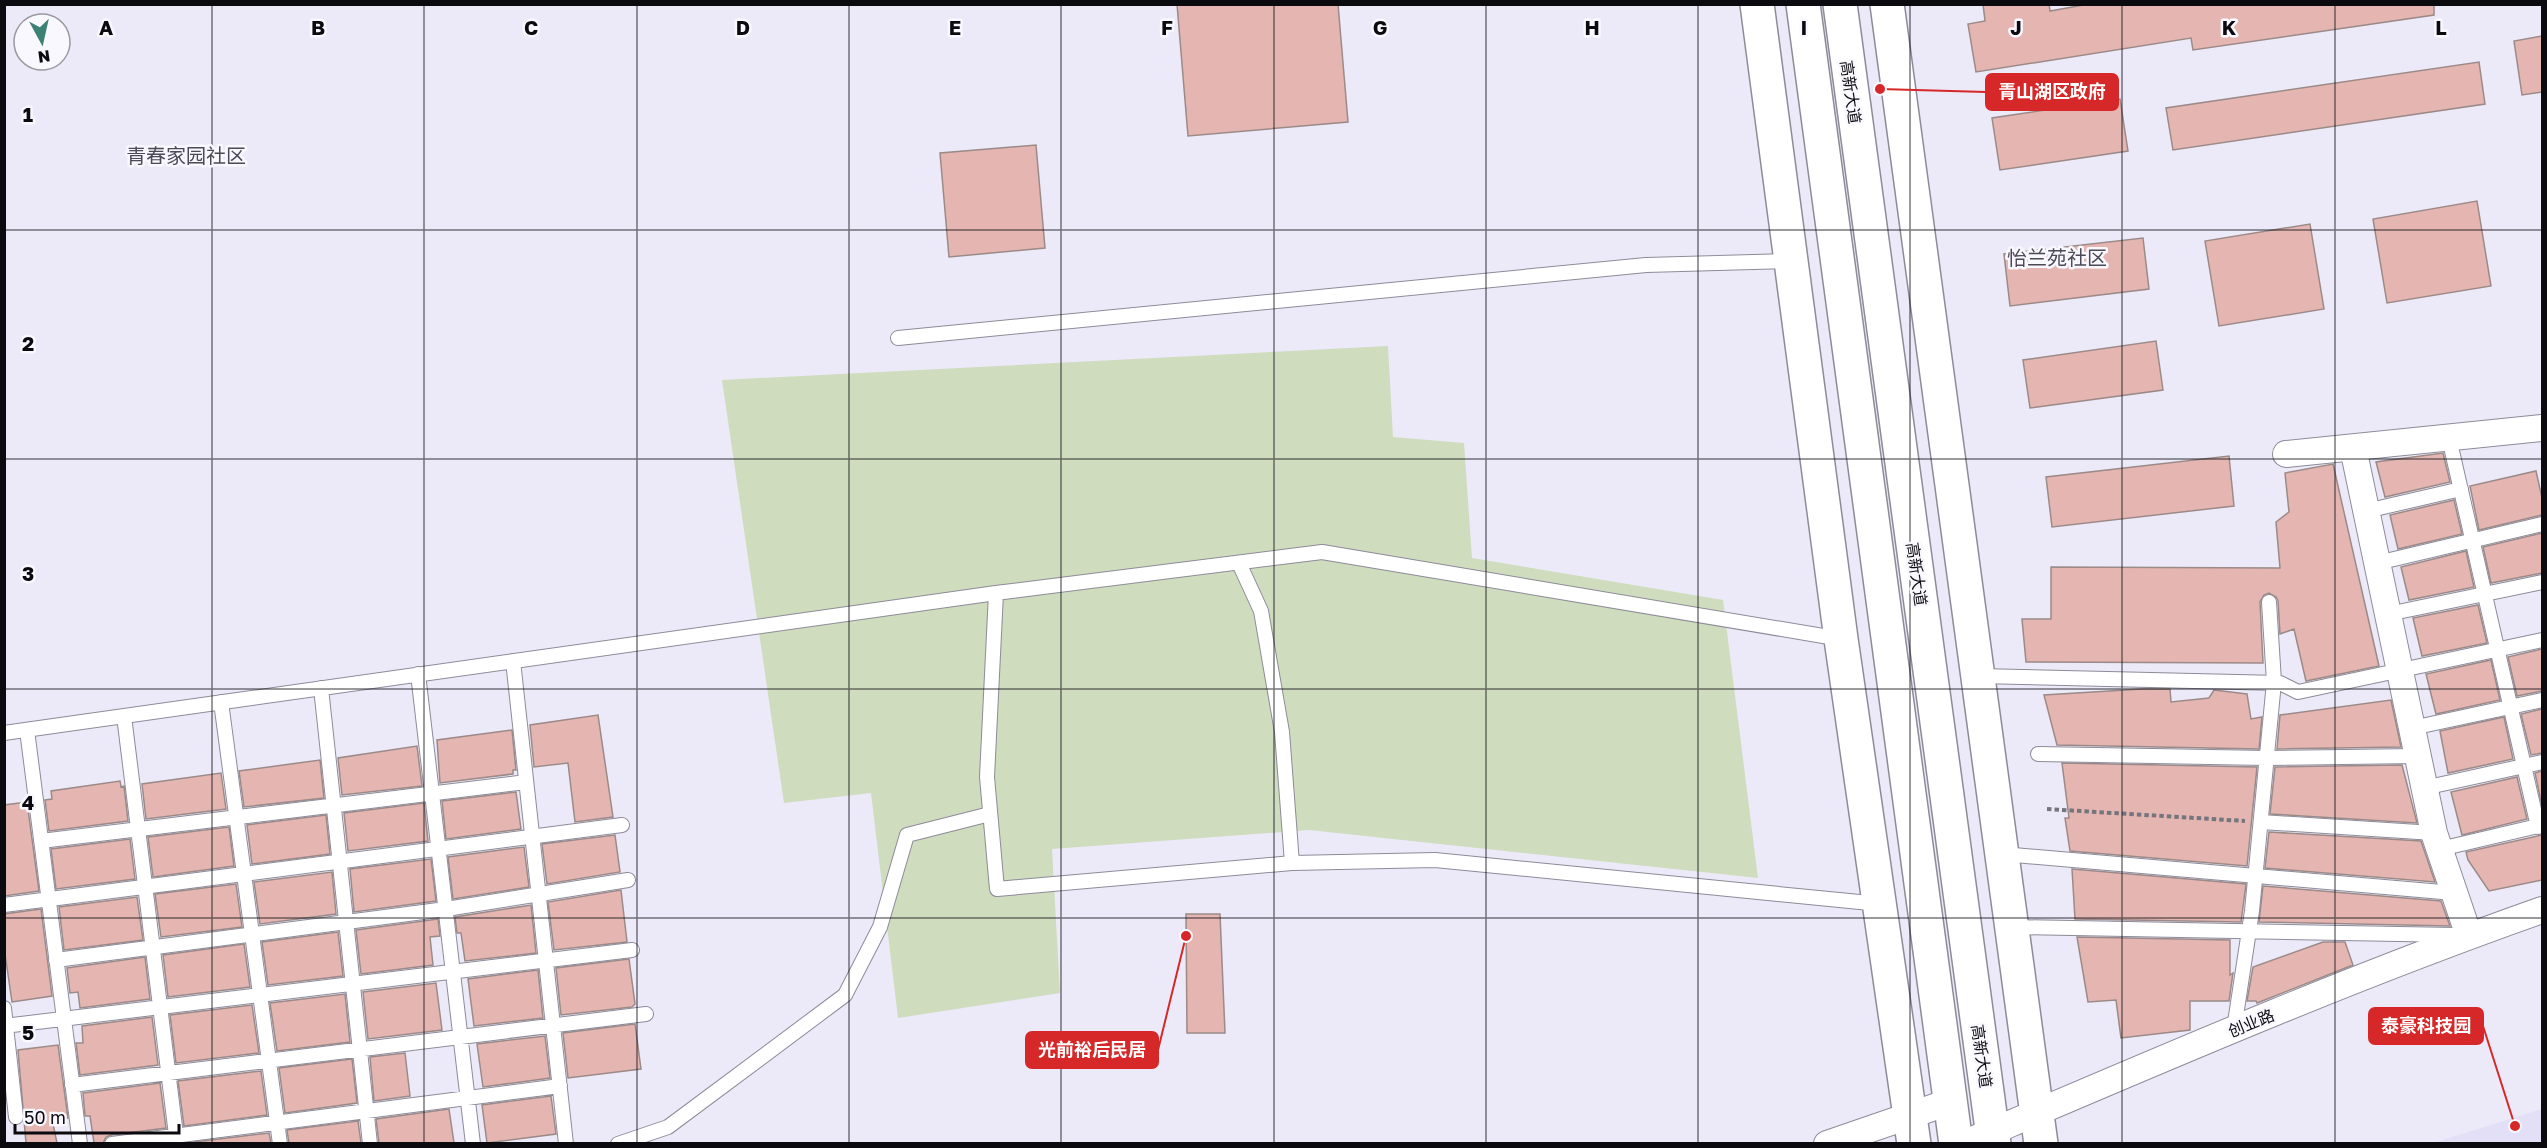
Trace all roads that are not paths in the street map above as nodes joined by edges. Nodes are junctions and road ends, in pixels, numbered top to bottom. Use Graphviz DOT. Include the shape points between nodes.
graph roads {
  1 [pos="1757,4"];
  2 [pos="1803,4"];
  3 [pos="1839,4"];
  4 [pos="1887,4"];
  5 [pos="1792,261"];
  6 [pos="898,338"];
  7 [pos="2542,429"];
  8 [pos="2449,438"];
  9 [pos="2352,448"];
  10 [pos="2286,454"];
  11 [pos="2461,489"];
  12 [pos="2366,510"];
  13 [pos="2542,524"];
  14 [pos="2473,541"];
  15 [pos="1239,562"];
  16 [pos="2377,563"];
  17 [pos="2542,582"];
  18 [pos="996,593"];
  19 [pos="2485,594"];
  20 [pos="2269,602"];
  21 [pos="2388,614"];
  22 [pos="1841,639"];
  23 [pos="2542,640"];
  24 [pos="2498,650"];
  25 [pos="513,661"];
  26 [pos="2400,671"];
  27 [pos="418,674"];
  28 [pos="1978,676"];
  29 [pos="2274,682"];
  30 [pos="321,688"];
  31 [pos="2542,700"];
  32 [pos="221,702"];
  33 [pos="2510,707"];
  34 [pos="124,716"];
  35 [pos="2412,728"];
  36 [pos="27,730"];
  37 [pos="4,733"];
  38 [pos="2038,754"];
  39 [pos="2418,756"];
  40 [pos="2267,758"];
  41 [pos="2542,762"];
  42 [pos="2524,766"];
  43 [pos="526,782"];
  44 [pos="2424,788"];
  45 [pos="432,794"];
  46 [pos="334,806"];
  47 [pos="990,814"];
  48 [pos="237,818"];
  49 [pos="2261,822"];
  50 [pos="622,825"];
  51 [pos="2540,826"];
  52 [pos="138,830"];
  53 [pos="532,836"];
  54 [pos="41,841"];
  55 [pos="2437,841"];
  56 [pos="439,848"];
  57 [pos="2002,854"];
  58 [pos="340,861"];
  59 [pos="1292,863"];
  60 [pos="244,873"];
  61 [pos="2256,877"];
  62 [pos="628,880"];
  63 [pos="145,886"];
  64 [pos="2454,893"];
  65 [pos="539,896"];
  66 [pos="48,898"];
  67 [pos="1880,904"];
  68 [pos="4,905"];
  69 [pos="446,909"];
  70 [pos="2542,910"];
  71 [pos="346,922"];
  72 [pos="2012,927"];
  73 [pos="2249,933"];
  74 [pos="252,935"];
  75 [pos="2469,936"];
  76 [pos="153,948"];
  77 [pos="632,950"];
  78 [pos="56,960"];
  79 [pos="546,960"];
  80 [pos="453,972"];
  81 [pos="353,984"];
  82 [pos="260,995"];
  83 [pos="160,1007"];
  84 [pos="4,1008"];
  85 [pos="646,1014"];
  86 [pos="64,1018"];
  87 [pos="5,1026"];
  88 [pos="553,1026"];
  89 [pos="2234,1029"];
  90 [pos="461,1037"];
  91 [pos="360,1050"];
  92 [pos="268,1061"];
  93 [pos="168,1073"];
  94 [pos="72,1085"];
  95 [pos="560,1086"];
  96 [pos="468,1098"];
  97 [pos="1949,1102"];
  98 [pos="367,1111"];
  99 [pos="16,1117"];
  100 [pos="277,1122"];
  101 [pos="2039,1128"];
  102 [pos="1912,1130"];
  103 [pos="176,1139"];
  104 [pos="1983,1139"];
  105 [pos="80,1143"];
  106 [pos="112,1143"];
  107 [pos="280,1143"];
  108 [pos="370,1143"];
  109 [pos="473,1143"];
  110 [pos="566,1143"];
  111 [pos="618,1143"];
  112 [pos="1827,1143"];
  113 [pos="1956,1143"];
  1 -- 5 [label="main road"];
  2 -- 97 [label="main road"];
  3 -- 104 [label="main road, 高新大道"];
  4 -- 28 [label="main road"];
  5 -- 6 [label="lane" via="1646,265"];
  5 -- 22 [label="main road"];
  7 -- 8 [label="street"];
  8 -- 9 [label="street"];
  8 -- 11 [label="lane"];
  9 -- 10 [label="street"];
  9 -- 12 [label="street"];
  11 -- 12 [label="lane"];
  11 -- 14 [label="lane"];
  12 -- 16 [label="street"];
  13 -- 14 [label="lane"];
  14 -- 16 [label="lane"];
  14 -- 19 [label="lane"];
  15 -- 18 [label="lane"];
  15 -- 22 [label="lane" via="1322,552"];
  15 -- 59 [label="lane" via="1261,611 1282,732"];
  16 -- 21 [label="street"];
  17 -- 19 [label="lane"];
  18 -- 25 [label="lane"];
  18 -- 47 [label="lane" via="987,777"];
  19 -- 21 [label="lane"];
  19 -- 24 [label="lane"];
  20 -- 29 [label="lane"];
  21 -- 26 [label="street"];
  22 -- 67 [label="main road"];
  23 -- 24 [label="lane"];
  24 -- 26 [label="lane"];
  24 -- 33 [label="lane"];
  25 -- 27 [label="lane"];
  25 -- 43 [label="lane"];
  26 -- 29 [label="lane" via="2298,692"];
  26 -- 35 [label="street"];
  27 -- 30 [label="lane"];
  27 -- 45 [label="lane"];
  28 -- 29 [label="lane"];
  28 -- 57 [label="main road"];
  29 -- 40 [label="lane"];
  30 -- 32 [label="lane"];
  30 -- 46 [label="lane"];
  31 -- 33 [label="lane"];
  32 -- 34 [label="lane"];
  32 -- 48 [label="lane"];
  33 -- 35 [label="lane"];
  33 -- 42 [label="lane"];
  34 -- 36 [label="lane"];
  34 -- 52 [label="lane"];
  35 -- 39 [label="street"];
  36 -- 37 [label="lane"];
  36 -- 54 [label="lane"];
  38 -- 40 [label="lane"];
  39 -- 40 [label="lane"];
  39 -- 44 [label="street"];
  40 -- 49 [label="lane"];
  41 -- 42 [label="lane"];
  42 -- 44 [label="lane"];
  42 -- 51 [label="lane"];
  43 -- 45 [label="lane"];
  43 -- 53 [label="lane"];
  44 -- 55 [label="street"];
  45 -- 46 [label="lane"];
  45 -- 56 [label="lane"];
  46 -- 48 [label="lane"];
  46 -- 58 [label="lane"];
  47 -- 59 [label="lane" via="997,889"];
  47 -- 111 [label="lane" via="907,835 880,927 845,995 668,1126"];
  48 -- 52 [label="lane"];
  48 -- 60 [label="lane"];
  49 -- 55 [label="lane"];
  49 -- 61 [label="lane"];
  50 -- 53 [label="lane"];
  51 -- 55 [label="lane"];
  52 -- 54 [label="lane"];
  52 -- 63 [label="lane"];
  53 -- 56 [label="lane"];
  53 -- 65 [label="lane"];
  54 -- 66 [label="lane"];
  55 -- 64 [label="street"];
  56 -- 58 [label="lane"];
  56 -- 69 [label="lane"];
  57 -- 61 [label="lane"];
  57 -- 72 [label="main road"];
  58 -- 60 [label="lane"];
  58 -- 71 [label="lane"];
  59 -- 67 [label="lane" via="1434,860"];
  60 -- 63 [label="lane"];
  60 -- 74 [label="lane"];
  61 -- 64 [label="lane"];
  61 -- 73 [label="lane"];
  62 -- 65 [label="lane"];
  63 -- 66 [label="lane"];
  63 -- 76 [label="lane"];
  64 -- 75 [label="street"];
  65 -- 69 [label="lane"];
  65 -- 79 [label="lane"];
  66 -- 68 [label="lane"];
  66 -- 78 [label="lane"];
  67 -- 102 [label="main road"];
  69 -- 71 [label="lane"];
  69 -- 80 [label="lane"];
  70 -- 75 [label="street, 创业路"];
  71 -- 74 [label="lane"];
  71 -- 81 [label="lane"];
  72 -- 73 [label="lane"];
  72 -- 101 [label="main road"];
  73 -- 75 [label="lane"];
  73 -- 89 [label="lane"];
  74 -- 76 [label="lane"];
  74 -- 82 [label="lane"];
  75 -- 89 [label="street, 创业路"];
  76 -- 78 [label="lane"];
  76 -- 83 [label="lane"];
  77 -- 79 [label="lane"];
  78 -- 86 [label="lane"];
  79 -- 80 [label="lane"];
  79 -- 88 [label="lane"];
  80 -- 81 [label="lane"];
  80 -- 90 [label="lane"];
  81 -- 82 [label="lane"];
  81 -- 91 [label="lane"];
  82 -- 83 [label="lane"];
  82 -- 92 [label="lane"];
  83 -- 86 [label="lane"];
  83 -- 93 [label="lane"];
  84 -- 87 [label="lane"];
  85 -- 88 [label="lane"];
  86 -- 87 [label="lane"];
  86 -- 94 [label="lane"];
  87 -- 99 [label="lane"];
  88 -- 90 [label="lane"];
  88 -- 95 [label="lane"];
  89 -- 101 [label="street, 创业路"];
  90 -- 91 [label="lane"];
  90 -- 96 [label="lane"];
  91 -- 92 [label="lane"];
  91 -- 98 [label="lane"];
  92 -- 93 [label="lane"];
  92 -- 100 [label="lane"];
  93 -- 94 [label="lane"];
  93 -- 103 [label="lane"];
  94 -- 105 [label="lane"];
  95 -- 96 [label="lane"];
  95 -- 110 [label="lane"];
  96 -- 98 [label="lane"];
  96 -- 109 [label="lane"];
  97 -- 102 [label="street"];
  97 -- 113 [label="main road"];
  98 -- 100 [label="lane"];
  98 -- 108 [label="lane"];
  100 -- 103 [label="lane"];
  100 -- 107 [label="lane"];
  101 -- 104 [label="street, 创业路"];
  102 -- 112 [label="street"];
  103 -- 106 [label="lane"];
}
